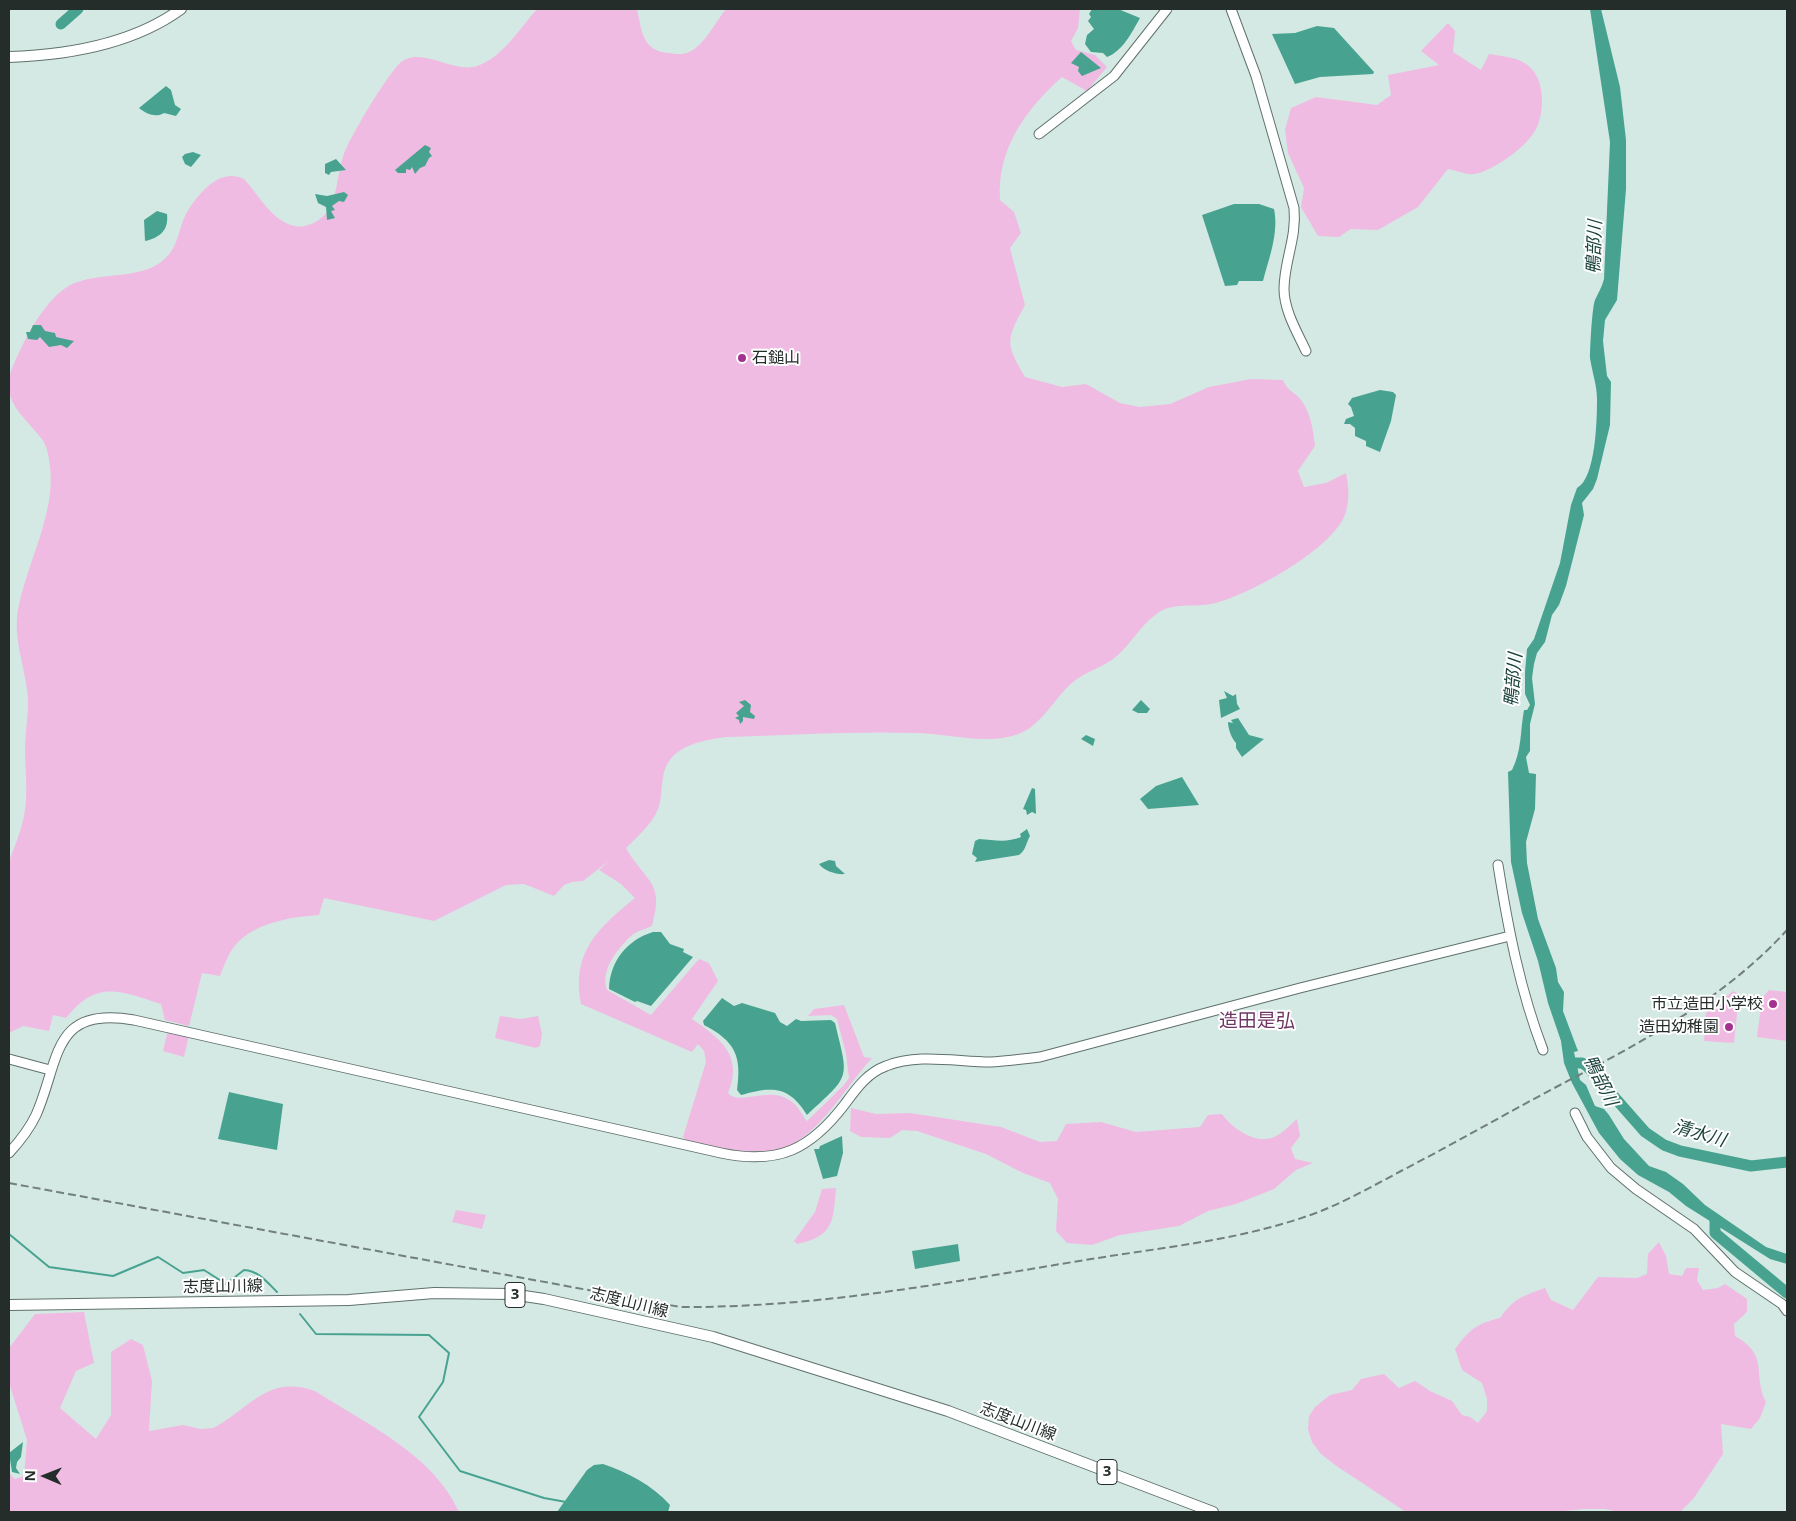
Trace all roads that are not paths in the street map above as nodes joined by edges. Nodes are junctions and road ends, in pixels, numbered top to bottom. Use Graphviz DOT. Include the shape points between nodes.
graph roads {
  1 [pos="181,9"];
  2 [pos="1167,9"];
  3 [pos="1231,9"];
  4 [pos="9,57"];
  5 [pos="1039,134"];
  6 [pos="1306,351"];
  7 [pos="1498,865"];
  8 [pos="1510,936"];
  9 [pos="1542,1050"];
  10 [pos="9,1059"];
  11 [pos="50,1070"];
  12 [pos="1574,1113"];
  13 [pos="9,1153"];
  14 [pos="9,1305"];
  15 [pos="1787,1311"];
  16 [pos="1213,1512"];
  1 -- 4 [label="main road" via="157,25 114,41"];
  2 -- 5 [label="street" via="1114,76"];
  3 -- 6 [label="street" via="1256,76 1294,208 1294,233 1283,290 1286,307"];
  7 -- 8 [label="street"];
  8 -- 9 [label="street" via="1530,1017"];
  8 -- 11 [label="street" via="1290,990 1040,1057 1009,1061 901,1061 871,1074 830,1122 806,1144 766,1157 727,1154 117,1017 89,1020 75,1028 65,1037"];
  10 -- 11 [label="street"];
  11 -- 13 [label="street" via="36,1116"];
  12 -- 15 [label="street" via="1587,1137 1612,1168 1636,1189 1694,1229 1735,1272 1782,1304"];
  14 -- 16 [label="main road, 志度山川線 / 3" via="349,1300 467,1293 544,1299 713,1337 939,1408"];
}
